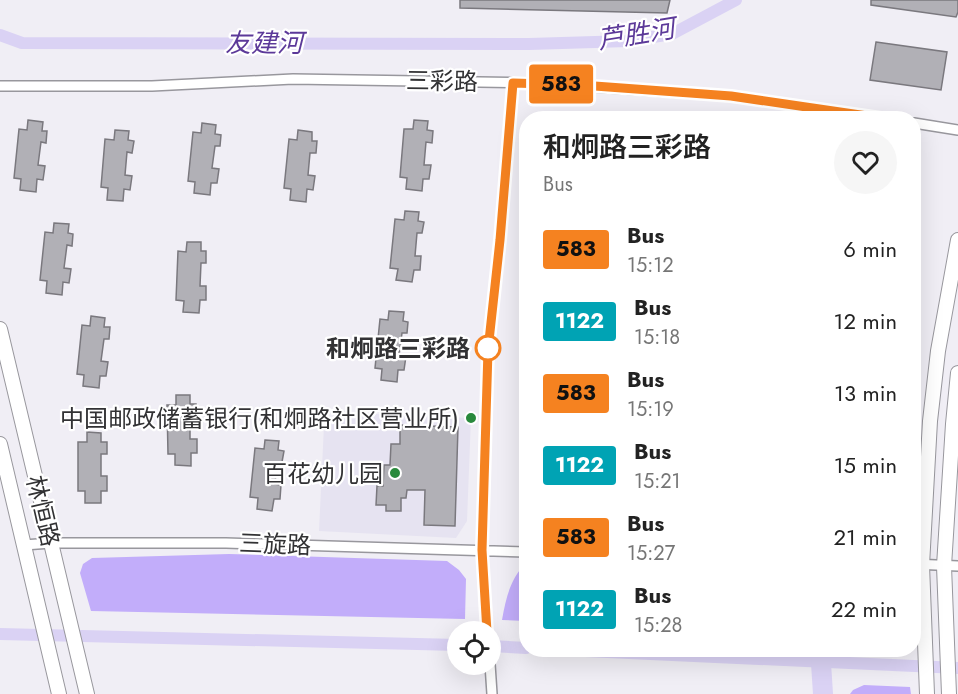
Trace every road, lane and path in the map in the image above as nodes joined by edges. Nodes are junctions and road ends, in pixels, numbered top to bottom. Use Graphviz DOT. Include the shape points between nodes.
graph roads {
  1 [pos="513,83"];
  2 [pos="0,86"];
  3 [pos="833,111"];
  4 [pos="921,124"];
  5 [pos="958,130"];
  6 [pos="958,240"];
  7 [pos="0,329"];
  8 [pos="958,372"];
  9 [pos="0,444"];
  10 [pos="921,529"];
  11 [pos="51,543"];
  12 [pos="24,545"];
  13 [pos="482,550"];
  14 [pos="519,552"];
  15 [pos="921,565"];
  16 [pos="951,566"];
  17 [pos="921,592"];
  18 [pos="486,621"];
  19 [pos="491,675"];
  20 [pos="59,694"];
  21 [pos="87,694"];
  22 [pos="492,694"];
  23 [pos="927,694"];
  24 [pos="949,694"];
  1 -- 2 [label="street, 三彩路" via="293,79 152,86"];
  1 -- 3 [label="street, 三彩路" via="731,96"];
  1 -- 13 [label="street" via="488,350"];
  4 -- 5 [label="street"];
  6 -- 10 [label="street" via="938,351"];
  7 -- 11 [label="street, 林恒路"];
  8 -- 16 [label="street" via="953,424"];
  9 -- 12 [label="street, 林恒路"];
  11 -- 12 [label="street, 三旋路"];
  11 -- 13 [label="street, 三旋路"];
  11 -- 21 [label="street, 林恒路"];
  12 -- 20 [label="street, 林恒路"];
  13 -- 14 [label="street, 三旋路"];
  13 -- 18 [label="street"];
  15 -- 16 [label="street"];
  16 -- 24 [label="street" via="946,616"];
  17 -- 23 [label="street"];
  19 -- 22 [label="street"];
}
